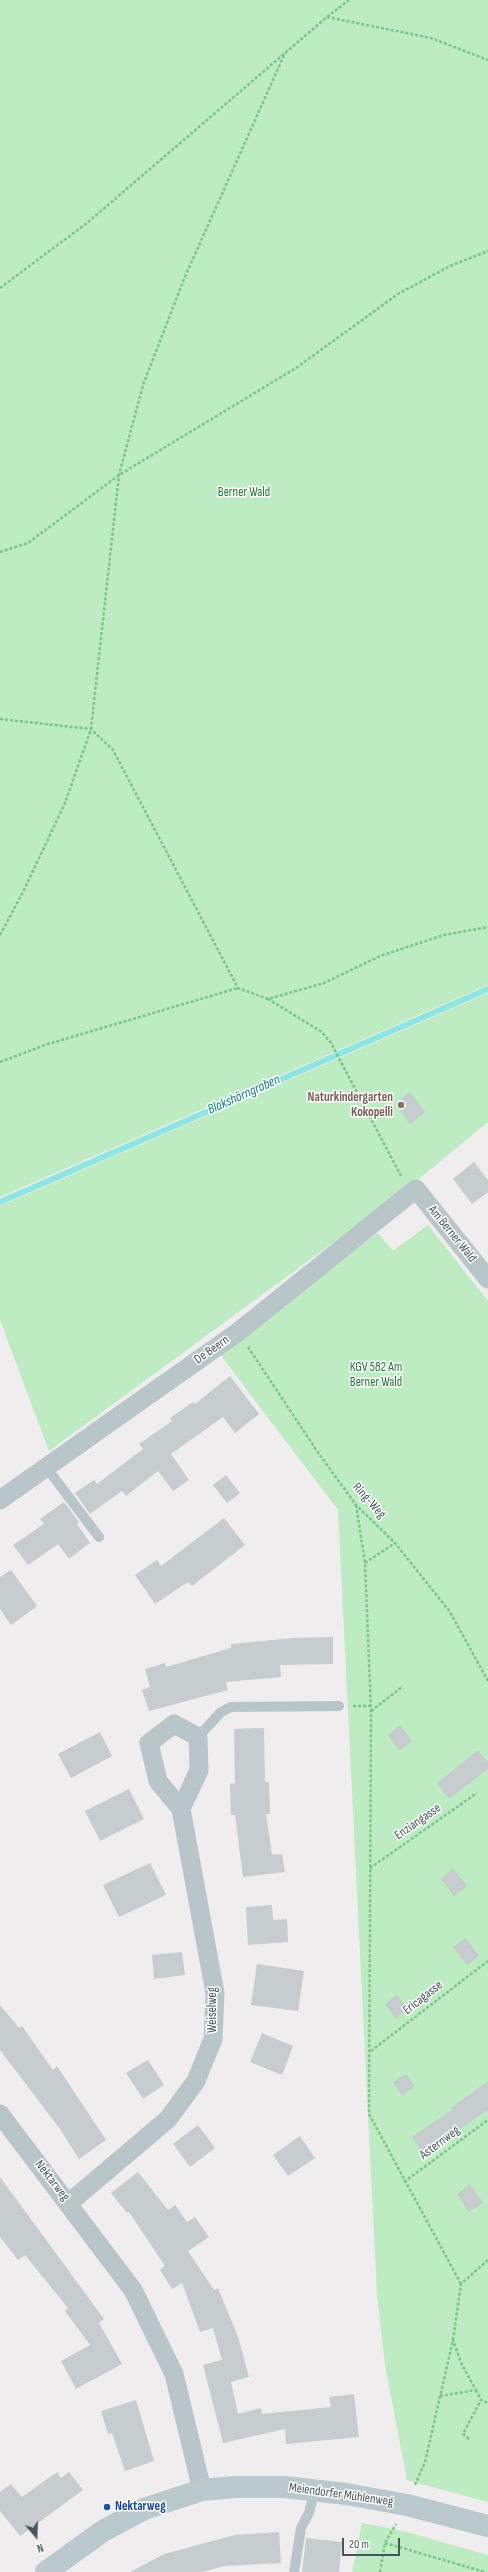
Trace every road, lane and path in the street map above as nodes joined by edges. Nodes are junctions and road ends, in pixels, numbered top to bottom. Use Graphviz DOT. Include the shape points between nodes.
graph roads {
  1 [pos="349,0"];
  2 [pos="326,17"];
  3 [pos="285,53"];
  4 [pos="488,60"];
  5 [pos="488,251"];
  6 [pos="0,288"];
  7 [pos="119,475"];
  8 [pos="0,552"];
  9 [pos="0,719"];
  10 [pos="91,729"];
  11 [pos="488,927"];
  12 [pos="0,935"];
  13 [pos="238,988"];
  14 [pos="268,999"];
  15 [pos="0,1062"];
  16 [pos="410,1185"];
  17 [pos="488,1278"];
  18 [pos="238,1332"];
  19 [pos="46,1467"];
  20 [pos="0,1500"];
  21 [pos="356,1505"];
  22 [pos="99,1537"];
  23 [pos="395,1543"];
  24 [pos="365,1563"];
  25 [pos="488,1682"];
  26 [pos="402,1687"];
  27 [pos="339,1706"];
  28 [pos="371,1711"];
  29 [pos="198,1737"];
  30 [pos="477,1793"];
  31 [pos="181,1809"];
  32 [pos="370,1868"];
  33 [pos="488,1960"];
  34 [pos="371,2051"];
  35 [pos="0,2114"];
  36 [pos="488,2120"];
  37 [pos="404,2182"];
  38 [pos="69,2203"];
  39 [pos="488,2260"];
  40 [pos="461,2284"];
  41 [pos="453,2340"];
  42 [pos="476,2390"];
  43 [pos="440,2396"];
  44 [pos="481,2400"];
  45 [pos="488,2403"];
  46 [pos="469,2439"];
  47 [pos="315,2489"];
  48 [pos="202,2490"];
  49 [pos="407,2505"];
  50 [pos="488,2526"];
  51 [pos="385,2543"];
  52 [pos="46,2572"];
  53 [pos="294,2572"];
  54 [pos="380,2572"];
  55 [pos="485,2572"];
  1 -- 2 [label="path"];
  2 -- 3 [label="path"];
  2 -- 4 [label="path" via="431,38"];
  3 -- 6 [label="path" via="87,223"];
  3 -- 7 [label="path" via="184,279 143,385"];
  5 -- 7 [label="path" via="450,266 398,294 296,368"];
  7 -- 8 [label="path" via="28,543"];
  7 -- 10 [label="path"];
  9 -- 10 [label="path"];
  10 -- 12 [label="path" via="65,803"];
  10 -- 13 [label="path" via="113,750"];
  11 -- 14 [label="path" via="444,935 380,956 324,982"];
  13 -- 14 [label="path"];
  13 -- 15 [label="path" via="48,1044"];
  14 -- 16 [label="path" via="322,1032 331,1043"];
  16 -- 17 [label="street, Am Berner Wald"];
  16 -- 18 [label="street, De Beern"];
  18 -- 19 [label="street, De Beern"];
  18 -- 21 [label="path, Ring-Weg"];
  19 -- 20 [label="street, De Beern"];
  19 -- 22 [label="lane"];
  21 -- 23 [label="path, Ring-Weg"];
  21 -- 24 [label="path"];
  23 -- 24 [label="path"];
  23 -- 25 [label="path, Ring-Weg" via="450,1612"];
  24 -- 28 [label="path"];
  26 -- 28 [label="path"];
  27 -- 29 [label="lane" via="231,1707 221,1712"];
  28 -- 32 [label="path"];
  29 -- 31 [label="street" via="199,1770"];
  29 -- 31 [label="street, Weiselweg" via="174,1724 149,1743 158,1781"];
  30 -- 32 [label="path, Enziangasse"];
  31 -- 38 [label="street, Weiselweg" via="215,1993 213,2039 196,2081 168,2119"];
  32 -- 34 [label="path"];
  33 -- 34 [label="path, Ericagasse"];
  34 -- 37 [label="path" via="369,2114"];
  35 -- 38 [label="street, Nektarweg"];
  36 -- 37 [label="path, Asternweg"];
  37 -- 40 [label="path"];
  38 -- 48 [label="street, Nektarweg" via="133,2290 174,2374"];
  39 -- 40 [label="path"];
  40 -- 41 [label="path"];
  41 -- 42 [label="path" via="462,2365"];
  41 -- 43 [label="path"];
  42 -- 43 [label="path"];
  42 -- 44 [label="path"];
  43 -- 49 [label="path" via="425,2462"];
  44 -- 45 [label="path"];
  44 -- 46 [label="path" via="463,2434"];
  47 -- 48 [label="street, Meiendorfer Mühlenweg" via="240,2487"];
  47 -- 49 [label="street, Meiendorfer Mühlenweg"];
  47 -- 53 [label="lane" via="309,2513 301,2528"];
  48 -- 52 [label="street, Meiendorfer Mühlenweg" via="172,2499 119,2521"];
  49 -- 50 [label="street, Meiendorfer Mühlenweg"];
  49 -- 51 [label="path"];
  51 -- 54 [label="path"];
  51 -- 55 [label="path"];
}
